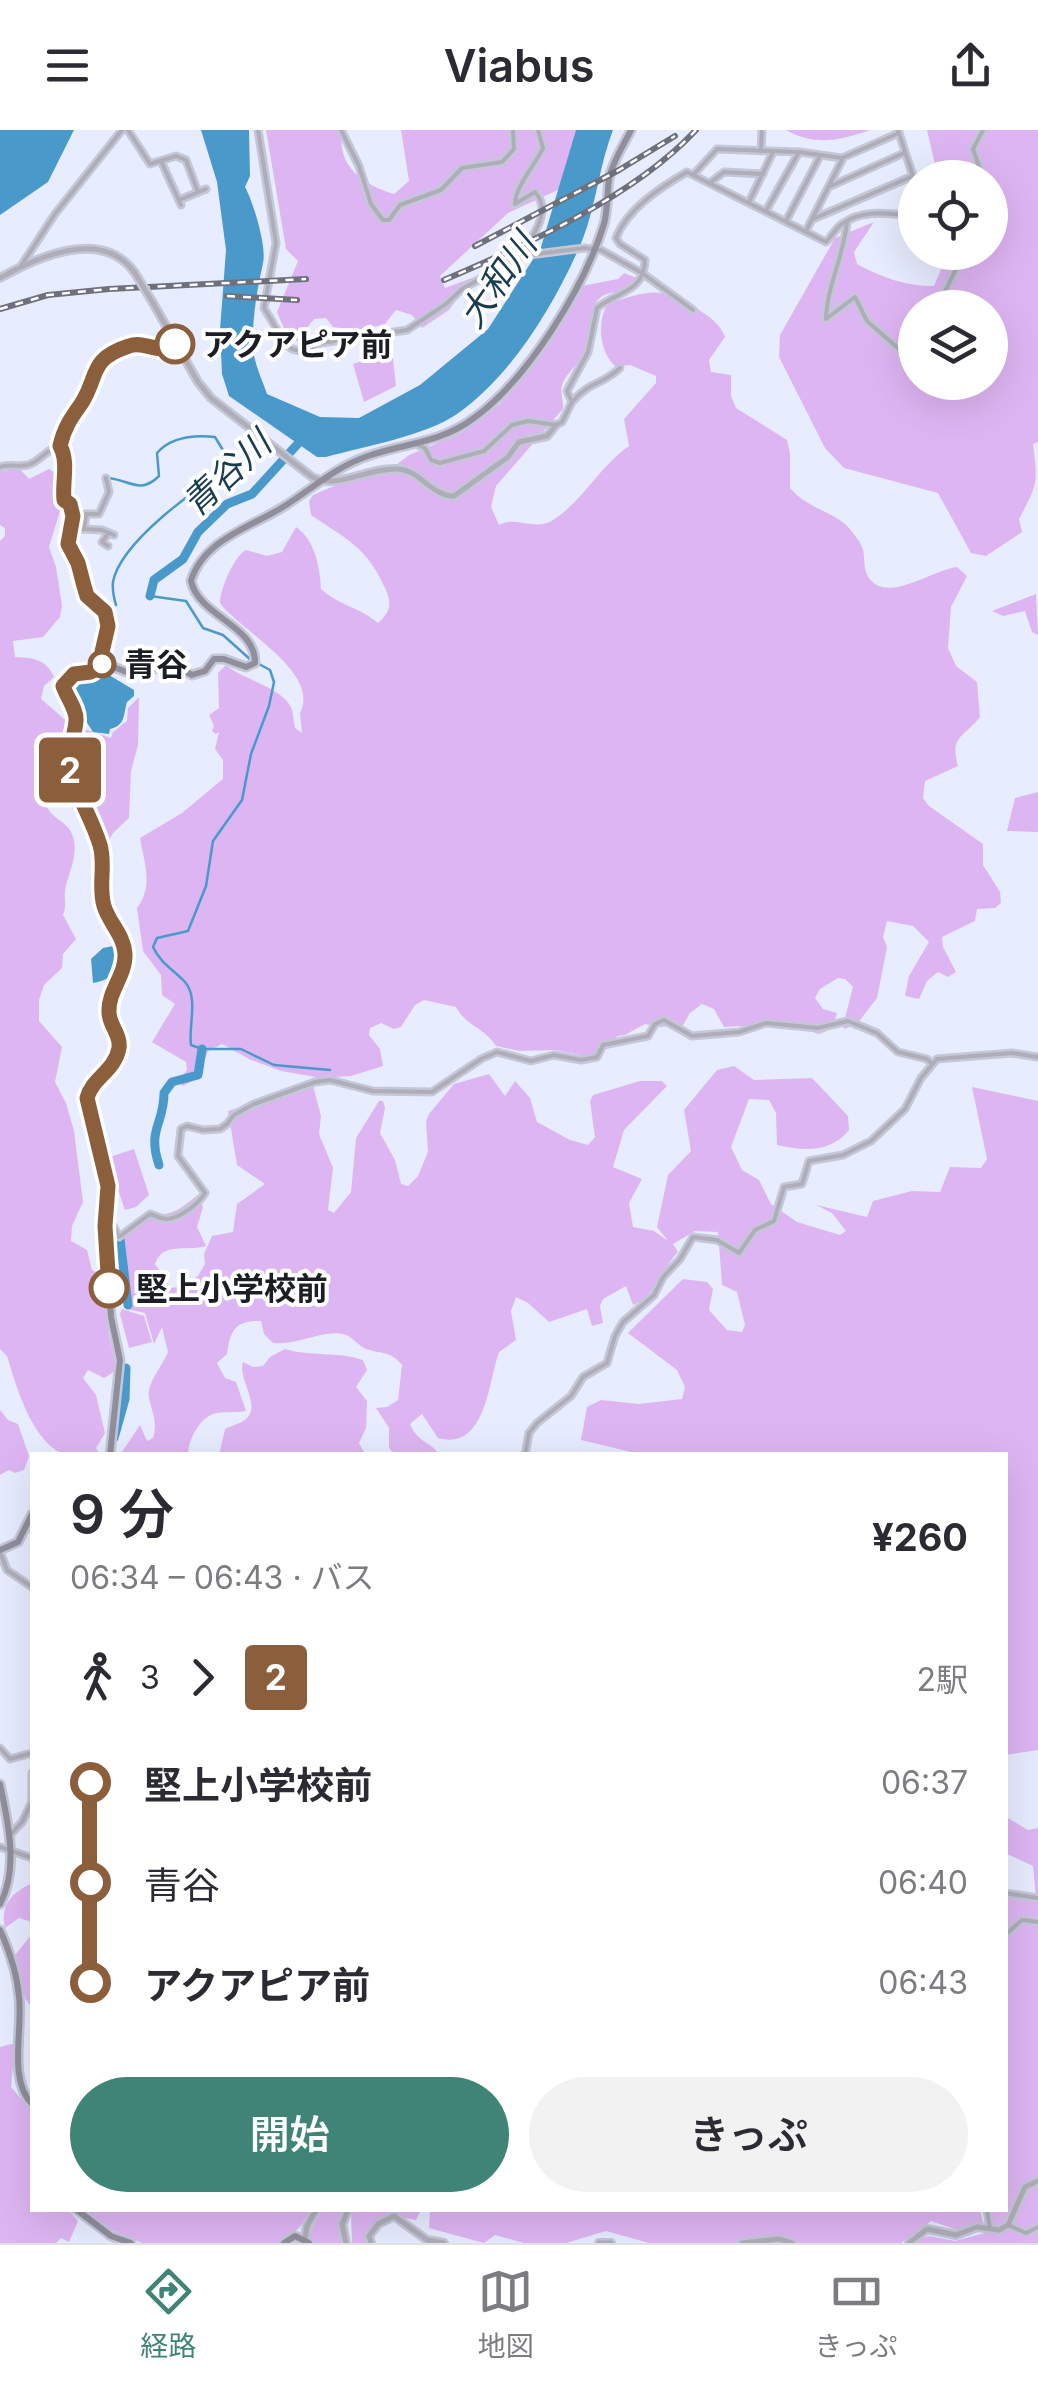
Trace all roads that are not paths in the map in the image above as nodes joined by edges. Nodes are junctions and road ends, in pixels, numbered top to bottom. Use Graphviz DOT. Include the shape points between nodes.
graph roads {
  1 [pos="125,130"];
  2 [pos="258,130"];
  3 [pos="340,130"];
  4 [pos="513,130"];
  5 [pos="538,130"];
  6 [pos="631,130"];
  7 [pos="762,130"];
  8 [pos="983,130"];
  9 [pos="898,131"];
  10 [pos="761,150"];
  11 [pos="774,151"];
  12 [pos="798,152"];
  13 [pos="905,153"];
  14 [pos="820,156"];
  15 [pos="842,158"];
  16 [pos="978,160"];
  17 [pos="161,161"];
  18 [pos="694,174"];
  19 [pos="763,174"];
  20 [pos="711,182"];
  21 [pos="831,186"];
  22 [pos="206,189"];
  23 [pos="198,192"];
  24 [pos="749,202"];
  25 [pos="766,211"];
  26 [pos="898,214"];
  27 [pos="813,219"];
  28 [pos="786,221"];
  29 [pos="846,221"];
  30 [pos="806,232"];
  31 [pos="594,247"];
  32 [pos="523,256"];
  33 [pos="19,268"];
  34 [pos="642,273"];
  35 [pos="0,278"];
  36 [pos="694,310"];
  37 [pos="175,344"];
  38 [pos="898,348"];
  39 [pos="620,368"];
  40 [pos="572,402"];
  41 [pos="556,425"];
  42 [pos="418,445"];
  43 [pos="60,446"];
  44 [pos="0,466"];
  45 [pos="106,478"];
  46 [pos="315,478"];
  47 [pos="84,529"];
  48 [pos="69,530"];
  49 [pos="108,546"];
  50 [pos="102,663"];
  51 [pos="1038,1057"];
  52 [pos="932,1064"];
  53 [pos="105,1212"];
  54 [pos="110,1452"];
  55 [pos="525,1452"];
  56 [pos="30,1518"];
  57 [pos="0,1549"];
  58 [pos="30,1586"];
  59 [pos="0,1748"];
  60 [pos="30,1754"];
  61 [pos="0,1784"];
  62 [pos="30,1806"];
  63 [pos="8,1842"];
  64 [pos="0,1847"];
  65 [pos="8,1852"];
  66 [pos="30,1858"];
  67 [pos="1008,1893"];
  68 [pos="1038,1898"];
  69 [pos="0,1904"];
  70 [pos="1038,1922"];
  71 [pos="0,1930"];
  72 [pos="1008,1932"];
  73 [pos="30,2102"];
  74 [pos="1038,2181"];
  75 [pos="80,2212"];
  76 [pos="315,2212"];
  77 [pos="347,2212"];
  78 [pos="988,2212"];
  79 [pos="1008,2225"];
  80 [pos="1038,2227"];
  81 [pos="990,2228"];
  82 [pos="307,2241"];
  83 [pos="131,2243"];
  84 [pos="284,2243"];
  85 [pos="346,2243"];
  86 [pos="371,2243"];
  87 [pos="444,2243"];
  88 [pos="599,2243"];
  89 [pos="611,2243"];
  90 [pos="742,2243"];
  91 [pos="792,2243"];
  92 [pos="909,2243"];
  1 -- 17 [label="street" via="150,164"];
  1 -- 33 [label="street"];
  2 -- 32 [label="street" via="276,227 264,308 292,349 309,354 314,344 407,330"];
  3 -- 4 [label="street" via="382,220 400,205 441,190 462,168 502,162 514,149"];
  5 -- 32 [label="street" via="543,148 514,200 535,192 544,212"];
  6 -- 31 [label="main road" via="610,178"];
  7 -- 10 [label="street"];
  8 -- 16 [label="street" via="973,150"];
  9 -- 13 [label="street"];
  9 -- 15 [label="street"];
  10 -- 11 [label="street"];
  10 -- 18 [label="street" via="717,149"];
  11 -- 12 [label="street"];
  11 -- 19 [label="street"];
  12 -- 14 [label="street"];
  12 -- 25 [label="street"];
  13 -- 21 [label="street"];
  13 -- 27 [label="street" via="912,176"];
  14 -- 15 [label="street"];
  14 -- 28 [label="street"];
  15 -- 21 [label="street"];
  17 -- 23 [label="street" via="186,160"];
  17 -- 23 [label="street" via="180,202"];
  18 -- 20 [label="street"];
  18 -- 34 [label="street" via="658,190 618,231 620,244 645,260"];
  19 -- 20 [label="street" via="724,172"];
  19 -- 24 [label="street"];
  20 -- 24 [label="street"];
  21 -- 27 [label="street"];
  22 -- 23 [label="street"];
  24 -- 25 [label="street"];
  25 -- 28 [label="street"];
  26 -- 29 [label="street"];
  27 -- 30 [label="street"];
  28 -- 30 [label="street"];
  29 -- 30 [label="street" via="826,242"];
  29 -- 38 [label="street" via="826,319 855,298 866,321"];
  31 -- 32 [label="street"];
  31 -- 34 [label="street"];
  31 -- 42 [label="main road" via="552,331 517,376 459,429"];
  33 -- 35 [label="street"];
  33 -- 37 [label="street, bridge" via="97,248 122,258"];
  34 -- 36 [label="street"];
  34 -- 40 [label="street" via="636,287 597,308 588,352 566,390"];
  37 -- 43 [label="street" via="168,350 130,345 104,358"];
  37 -- 46 [label="street" via="212,398"];
  39 -- 40 [label="street" via="586,385"];
  40 -- 41 [label="street"];
  41 -- 42 [label="street" via="512,425 484,451 440,463"];
  41 -- 46 [label="street" via="547,436 519,442 454,496 402,469 328,484"];
  42 -- 46 [label="main road" via="365,456"];
  43 -- 44 [label="street" via="24,466"];
  43 -- 48 [label="street" via="64,500 73,516"];
  45 -- 47 [label="street" via="105,504 99,514 86,514"];
  46 -- 50 [label="main road" via="278,510 226,538 191,581 196,596 248,642 256,663 246,667 218,658 192,675 173,664 132,674"];
  47 -- 48 [label="street"];
  47 -- 49 [label="street" via="111,534 102,542"];
  48 -- 50 [label="street" via="87,596 105,612"];
  50 -- 53 [label="main road" via="63,686 77,718 70,771 100,844 106,914 125,951 108,1014 118,1050 87,1098 106,1177"];
  51 -- 52 [label="street" via="1000,1054"];
  52 -- 53 [label="street" via="848,1021 818,1028 764,1024 692,1036 664,1020 648,1036 603,1045 590,1060 554,1054 525,1060 497,1052 424,1094 315,1082 254,1104 220,1128 181,1129 178,1156 205,1193 184,1212 142,1217 119,1237"];
  52 -- 55 [label="street" via="905,1109 871,1140 843,1155 809,1161 802,1184 784,1187 774,1221 754,1230 739,1253 716,1240 694,1238 654,1295 623,1322 607,1363 537,1423"];
  53 -- 54 [label="main road" via="120,1360"];
  56 -- 57 [label="main road" via="18,1542"];
  57 -- 58 [label="street" via="8,1570"];
  59 -- 60 [label="street" via="15,1760"];
  61 -- 63 [label="main road"];
  62 -- 63 [label="street"];
  63 -- 65 [label="main road"];
  64 -- 65 [label="street"];
  65 -- 66 [label="street"];
  65 -- 69 [label="main road" via="11,1876"];
  67 -- 68 [label="street"];
  70 -- 72 [label="street" via="1022,1920"];
  71 -- 73 [label="main road" via="19,1993 20,2079"];
  74 -- 79 [label="street" via="1025,2188"];
  75 -- 83 [label="main road"];
  76 -- 82 [label="street"];
  77 -- 85 [label="street"];
  78 -- 81 [label="street"];
  79 -- 80 [label="street" via="1020,2233"];
  79 -- 81 [label="street"];
  81 -- 92 [label="street" via="956,2235 927,2230"];
  82 -- 84 [label="main road" via="296,2236"];
  86 -- 87 [label="street" via="373,2228 394,2216 427,2240"];
  88 -- 89 [label="street"];
  90 -- 91 [label="street"];
}
